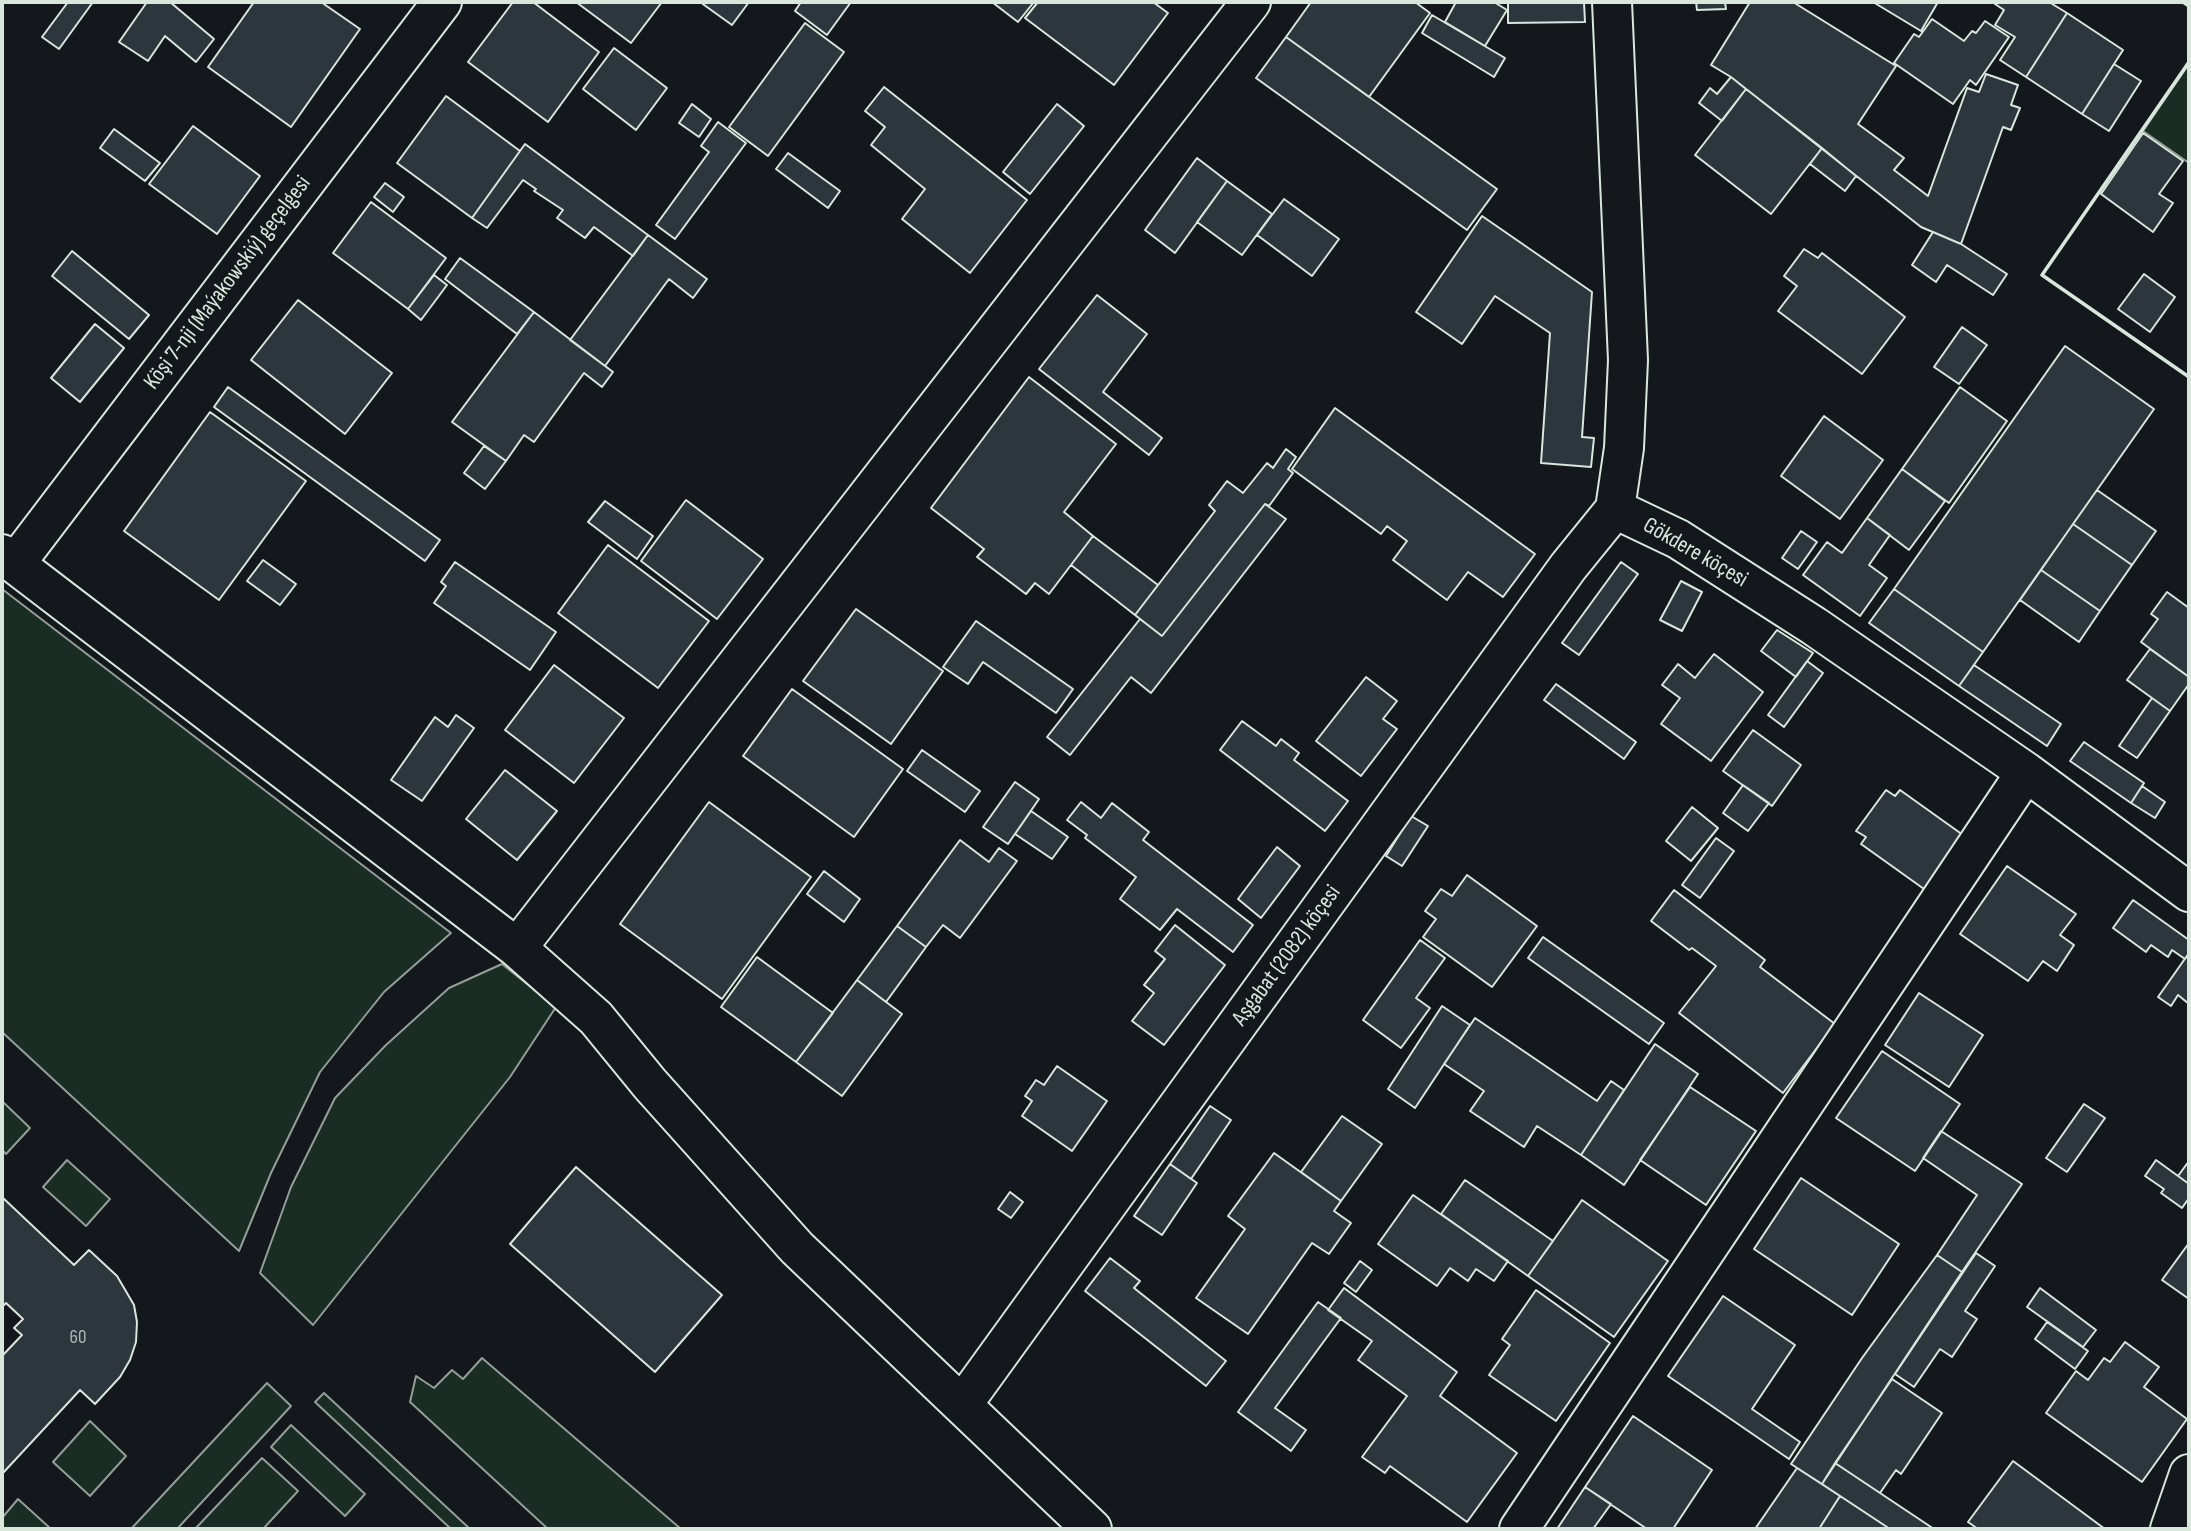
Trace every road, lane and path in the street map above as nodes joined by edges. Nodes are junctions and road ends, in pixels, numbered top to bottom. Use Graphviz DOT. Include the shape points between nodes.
graph roads {
  1 [pos="442,2"];
  2 [pos="1251,2"];
  3 [pos="1612,2"];
  4 [pos="1615,509"];
  5 [pos="8,559"];
  6 [pos="2026,772"];
  7 [pos="2189,892"];
  8 [pos="517,948"];
  9 [pos="962,1405"];
  10 [pos="2189,1474"];
  11 [pos="1092,1529"];
  12 [pos="1519,1529"];
  13 [pos="2171,1529"];
  1 -- 5 [label="street, Köşi 7-nji (Maýakowskiý) geçelgesi"];
  2 -- 8 [label="street"];
  3 -- 4 [label="street, Gökdere köçesi" via="1628,360 1624,448"];
  4 -- 6 [label="street, Gökdere köçesi" via="1712,560"];
  4 -- 9 [label="street, Aşgabat (2082) köçesi" via="1568,567"];
  5 -- 8 [label="street"];
  6 -- 7 [label="street, Gökdere köçesi"];
  6 -- 12 [label="street"];
  8 -- 9 [label="street" via="596,1018 796,1248"];
  9 -- 11 [label="street"];
  10 -- 13 [label="street"];
}
